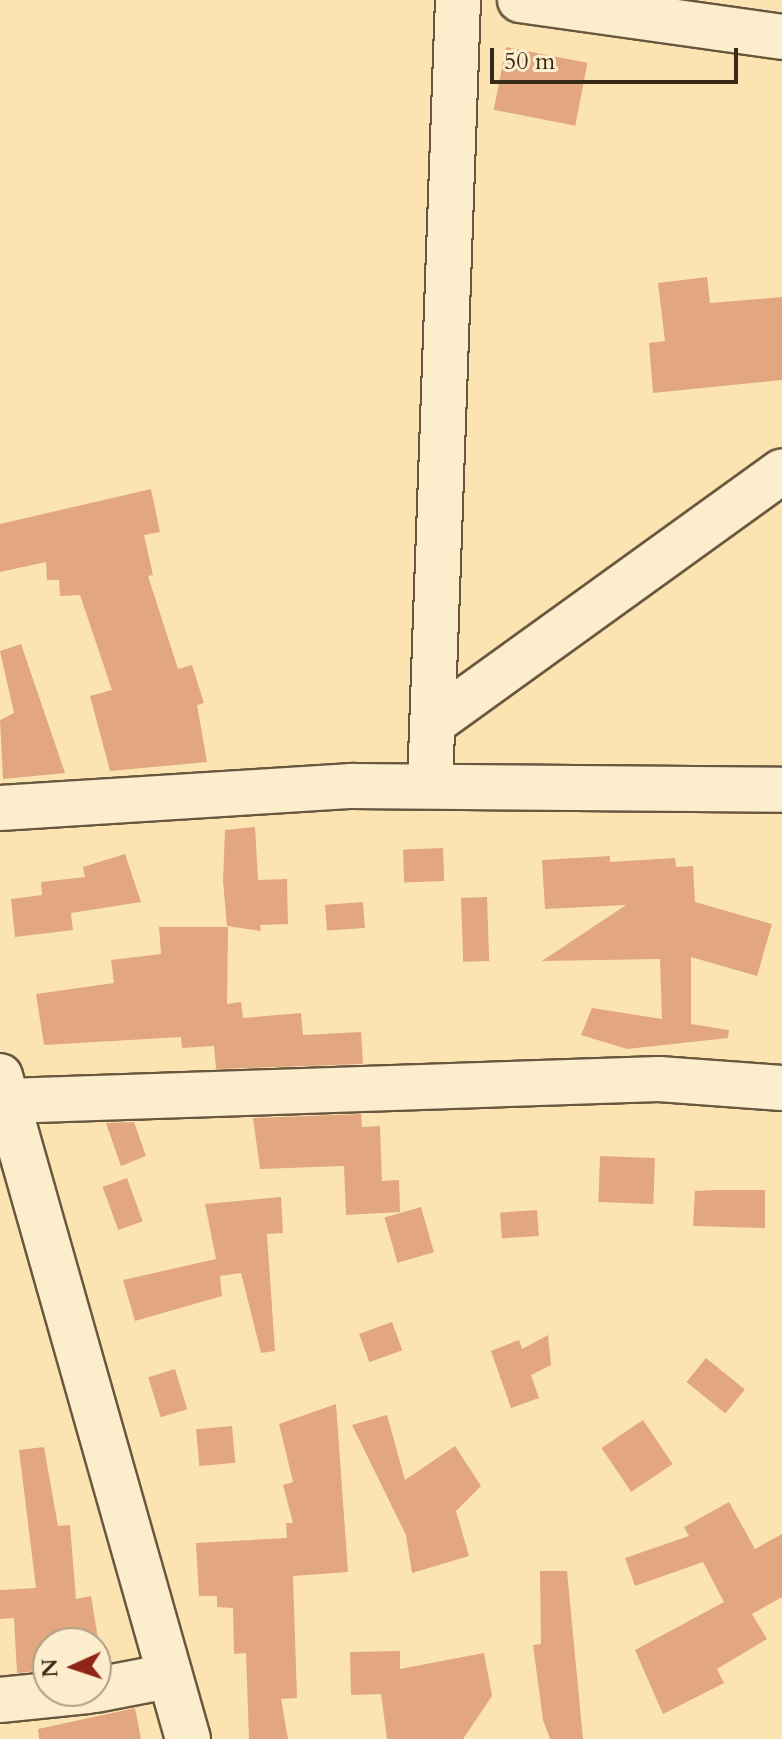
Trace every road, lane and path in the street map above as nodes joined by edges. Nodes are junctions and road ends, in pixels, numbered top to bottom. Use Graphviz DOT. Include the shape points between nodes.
graph roads {
  1 [pos="458,0"];
  2 [pos="520,0"];
  3 [pos="782,37"];
  4 [pos="782,471"];
  5 [pos="433,723"];
  6 [pos="430,786"];
  7 [pos="782,790"];
  8 [pos="0,808"];
  9 [pos="782,1088"];
  10 [pos="3,1089"];
  11 [pos="169,1676"];
  12 [pos="112,1687"];
  13 [pos="32,1697"];
  14 [pos="0,1700"];
  15 [pos="188,1739"];
  1 -- 5 [label="street"];
  2 -- 3 [label="street"];
  4 -- 5 [label="street"];
  5 -- 6 [label="street"];
  6 -- 7 [label="street"];
  6 -- 8 [label="street"];
  9 -- 10 [label="street" via="643,1079"];
  10 -- 11 [label="street"];
  11 -- 12 [label="street"];
  11 -- 15 [label="street"];
  13 -- 14 [label="street"];
}
